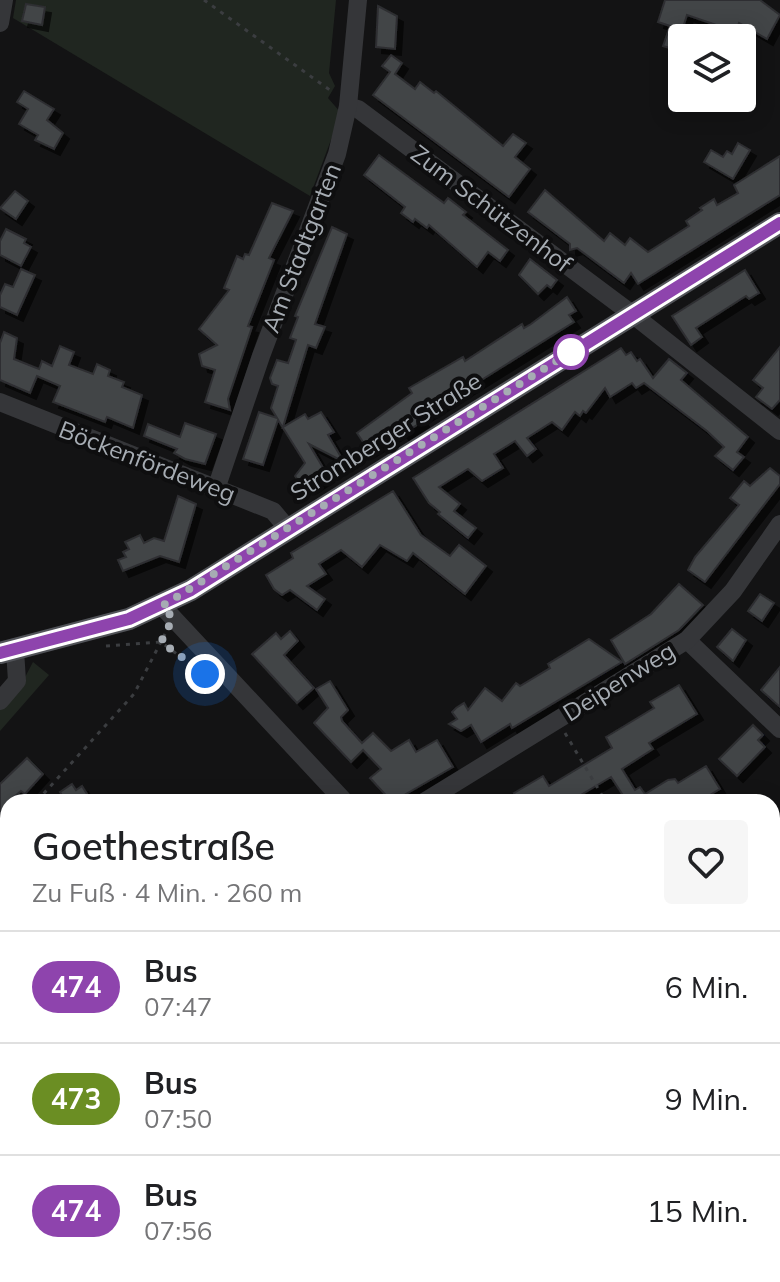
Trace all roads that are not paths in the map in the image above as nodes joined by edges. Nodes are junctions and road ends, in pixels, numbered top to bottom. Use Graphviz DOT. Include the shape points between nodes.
graph roads {
  1 [pos="4,0"];
  2 [pos="358,0"];
  3 [pos="0,23"];
  4 [pos="348,106"];
  5 [pos="780,223"];
  6 [pos="632,314"];
  7 [pos="0,402"];
  8 [pos="780,431"];
  9 [pos="216,489"];
  10 [pos="780,524"];
  11 [pos="288,529"];
  12 [pos="167,612"];
  13 [pos="687,640"];
  14 [pos="8,651"];
  15 [pos="0,701"];
  16 [pos="780,729"];
  17 [pos="338,794"];
  18 [pos="437,794"];
  1 -- 3 [label="street"];
  2 -- 4 [label="street, Am Stadtgarten"];
  4 -- 6 [label="street, Zum Schützenhof"];
  4 -- 9 [label="street, Am Stadtgarten" via="337,154"];
  5 -- 6 [label="main road, Stromberger Straße"];
  6 -- 8 [label="street, Zum Schützenhof"];
  6 -- 11 [label="main road, Stromberger Straße"];
  7 -- 9 [label="street, Böckenfördeweg"];
  9 -- 11 [label="street, Böckenfördeweg" via="273,511"];
  10 -- 13 [label="street, Deipenweg" via="733,591"];
  11 -- 12 [label="main road, Stromberger Straße"];
  12 -- 14 [label="main road, Stromberger Straße"];
  12 -- 17 [label="street"];
  13 -- 16 [label="street"];
  13 -- 18 [label="street, Deipenweg"];
  14 -- 15 [label="street" via="17,681"];
}
